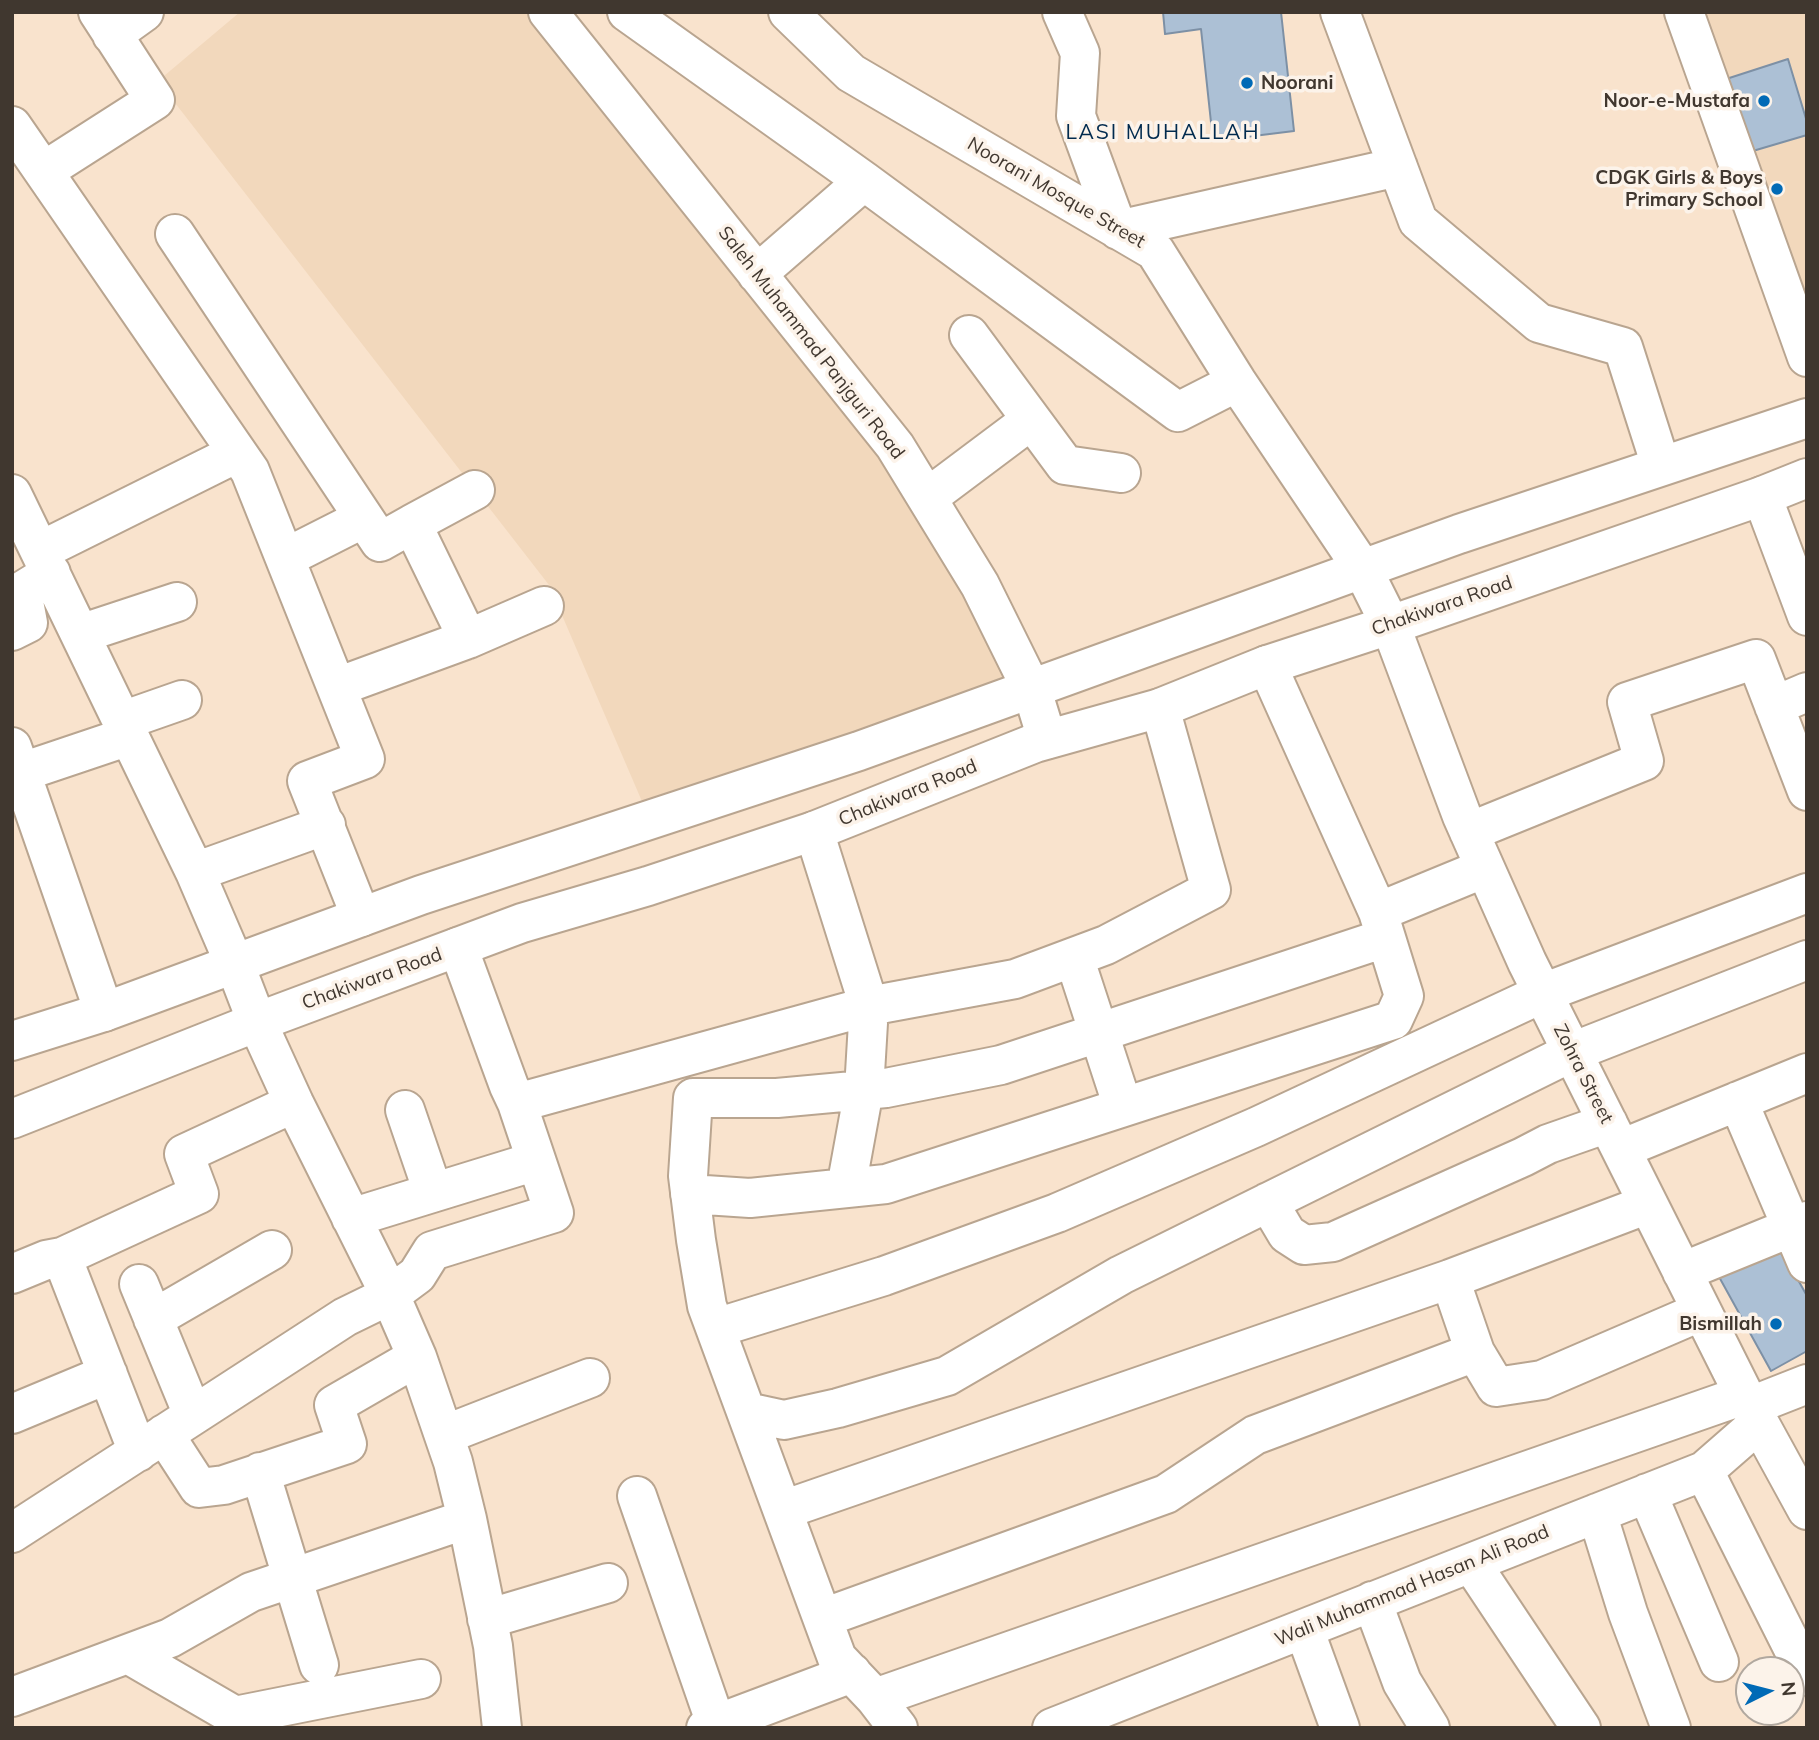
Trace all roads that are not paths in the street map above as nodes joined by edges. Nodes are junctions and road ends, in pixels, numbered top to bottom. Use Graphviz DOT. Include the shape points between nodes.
graph roads {
  1 [pos="144,12"];
  2 [pos="548,12"];
  3 [pos="627,12"];
  4 [pos="788,12"];
  5 [pos="1062,12"];
  6 [pos="1340,12"];
  7 [pos="1684,12"];
  8 [pos="105,24"];
  9 [pos="12,126"];
  10 [pos="1398,167"];
  11 [pos="44,171"];
  12 [pos="864,181"];
  13 [pos="1118,230"];
  14 [pos="175,234"];
  15 [pos="757,274"];
  16 [pos="969,335"];
  17 [pos="1807,357"];
  18 [pos="1237,382"];
  19 [pos="1807,418"];
  20 [pos="1031,420"];
  21 [pos="237,453"];
  22 [pos="1661,466"];
  23 [pos="1122,473"];
  24 [pos="1807,478"];
  25 [pos="475,490"];
  26 [pos="12,494"];
  27 [pos="1762,496"];
  28 [pos="927,498"];
  29 [pos="364,518"];
  30 [pos="412,524"];
  31 [pos="285,558"];
  32 [pos="46,562"];
  33 [pos="1362,568"];
  34 [pos="177,602"];
  35 [pos="544,606"];
  36 [pos="1807,616"];
  37 [pos="1390,624"];
  38 [pos="12,631"];
  39 [pos="80,634"];
  40 [pos="468,639"];
  41 [pos="1267,665"];
  42 [pos="337,687"];
  43 [pos="1032,690"];
  44 [pos="1790,699"];
  45 [pos="182,700"];
  46 [pos="1160,708"];
  47 [pos="126,728"];
  48 [pos="1047,739"];
  49 [pos="17,759"];
  50 [pos="1807,791"];
  51 [pos="326,825"];
  52 [pos="814,831"];
  53 [pos="1469,832"];
  54 [pos="1485,868"];
  55 [pos="195,872"];
  56 [pos="1807,893"];
  57 [pos="361,916"];
  58 [pos="1382,925"];
  59 [pos="458,947"];
  60 [pos="1074,957"];
  61 [pos="1807,960"];
  62 [pos="235,965"];
  63 [pos="1543,993"];
  64 [pos="869,1006"];
  65 [pos="104,1012"];
  66 [pos="257,1023"];
  67 [pos="1098,1033"];
  68 [pos="12,1041"];
  69 [pos="1572,1052"];
  70 [pos="1807,1073"];
  71 [pos="864,1090"];
  72 [pos="1738,1101"];
  73 [pos="294,1103"];
  74 [pos="517,1103"];
  75 [pos="1123,1107"];
  76 [pos="405,1110"];
  77 [pos="12,1119"];
  78 [pos="1614,1136"];
  79 [pos="536,1161"];
  80 [pos="846,1188"];
  81 [pos="433,1192"];
  82 [pos="690,1194"];
  83 [pos="1268,1202"];
  84 [pos="1648,1204"];
  85 [pos="351,1217"];
  86 [pos="1799,1224"];
  87 [pos="272,1250"];
  88 [pos="62,1257"];
  89 [pos="1807,1263"];
  90 [pos="1682,1272"];
  91 [pos="12,1274"];
  92 [pos="1450,1279"];
  93 [pos="390,1295"];
  94 [pos="1702,1311"];
  95 [pos="716,1328"];
  96 [pos="1475,1352"];
  97 [pos="417,1357"];
  98 [pos="108,1374"];
  99 [pos="590,1378"];
  100 [pos="1807,1384"];
  101 [pos="1751,1408"];
  102 [pos="747,1412"];
  103 [pos="12,1414"];
  104 [pos="165,1434"];
  105 [pos="444,1435"];
  106 [pos="1704,1471"];
  107 [pos="260,1472"];
  108 [pos="1647,1493"];
  109 [pos="637,1496"];
  110 [pos="783,1510"];
  111 [pos="1807,1510"];
  112 [pos="1597,1513"];
  113 [pos="467,1519"];
  114 [pos="12,1533"];
  115 [pos="1471,1563"];
  116 [pos="294,1578"];
  117 [pos="608,1583"];
  118 [pos="1372,1601"];
  119 [pos="823,1618"];
  120 [pos="487,1619"];
  121 [pos="1304,1629"];
  122 [pos="1796,1629"];
  123 [pos="128,1654"];
  124 [pos="1719,1662"];
  125 [pos="319,1665"];
  126 [pos="1807,1676"];
  127 [pos="421,1679"];
  128 [pos="864,1686"];
  129 [pos="12,1696"];
  130 [pos="762,1718"];
  131 [pos="239,1722"];
  132 [pos="711,1726"];
  133 [pos="502,1728"];
  134 [pos="898,1728"];
  135 [pos="1052,1728"];
  136 [pos="1340,1728"];
  137 [pos="1430,1728"];
  138 [pos="1581,1728"];
  139 [pos="1671,1728"];
  1 -- 8 [label="street"];
  2 -- 15 [label="street, Saleh Muhammad Panjguri Road"];
  3 -- 12 [label="street"];
  4 -- 13 [label="street, Noorani Mosque Street" via="850,73"];
  5 -- 13 [label="street" via="1080,53 1076,116"];
  6 -- 10 [label="street"];
  7 -- 17 [label="street"];
  8 -- 11 [label="street" via="155,100"];
  9 -- 11 [label="street"];
  10 -- 13 [label="street"];
  10 -- 22 [label="street" via="1418,221 1539,323 1623,347"];
  11 -- 21 [label="street"];
  12 -- 15 [label="street"];
  12 -- 18 [label="street" via="1178,412"];
  13 -- 18 [label="street, Noorani Mosque Street" via="1155,251"];
  14 -- 29 [label="street"];
  15 -- 28 [label="street, Saleh Muhammad Panjguri Road" via="895,446"];
  16 -- 20 [label="street"];
  18 -- 33 [label="street, Noorani Mosque Street"];
  19 -- 22 [label="street"];
  20 -- 23 [label="street" via="1065,465"];
  20 -- 28 [label="street"];
  21 -- 31 [label="street" via="250,471"];
  21 -- 32 [label="street"];
  22 -- 33 [label="street"];
  24 -- 27 [label="street, Chakiwara Road"];
  25 -- 30 [label="street"];
  26 -- 32 [label="street"];
  27 -- 36 [label="street"];
  27 -- 37 [label="street, Chakiwara Road"];
  28 -- 43 [label="street, Saleh Muhammad Panjguri Road" via="980,585"];
  29 -- 30 [label="street" via="380,542"];
  29 -- 31 [label="street"];
  30 -- 40 [label="street"];
  31 -- 42 [label="street"];
  32 -- 38 [label="street" via="22,591 28,623"];
  32 -- 39 [label="street"];
  33 -- 37 [label="street, Noorani Mosque Street"];
  33 -- 43 [label="street"];
  34 -- 39 [label="street"];
  35 -- 40 [label="street"];
  37 -- 41 [label="street, Chakiwara Road"];
  37 -- 53 [label="street, Zohra Street"];
  39 -- 47 [label="street"];
  40 -- 42 [label="street"];
  41 -- 46 [label="street, Chakiwara Road"];
  41 -- 58 [label="street"];
  42 -- 51 [label="street" via="365,759 307,781"];
  43 -- 48 [label="street, Saleh Muhammad Panjguri Road"];
  43 -- 57 [label="street"];
  44 -- 50 [label="street"];
  44 -- 53 [label="street" via="1756,659 1626,702 1644,761"];
  45 -- 47 [label="street"];
  46 -- 48 [label="street, Chakiwara Road"];
  46 -- 60 [label="street" via="1211,890"];
  47 -- 49 [label="street"];
  47 -- 55 [label="street"];
  48 -- 52 [label="street, Chakiwara Road"];
  49 -- 65 [label="street"];
  51 -- 55 [label="street"];
  51 -- 57 [label="street"];
  52 -- 59 [label="street, Chakiwara Road"];
  52 -- 64 [label="street"];
  53 -- 54 [label="street, Zohra Street"];
  54 -- 58 [label="street"];
  54 -- 63 [label="street, Zohra Street"];
  55 -- 62 [label="street"];
  56 -- 63 [label="street"];
  57 -- 62 [label="street"];
  58 -- 67 [label="street"];
  58 -- 75 [label="street" via="1404,996 1393,1020"];
  59 -- 66 [label="street, Chakiwara Road"];
  59 -- 74 [label="street"];
  60 -- 64 [label="street" via="1015,979"];
  60 -- 67 [label="street"];
  61 -- 69 [label="street"];
  62 -- 65 [label="street"];
  62 -- 66 [label="street"];
  63 -- 69 [label="street, Zohra Street"];
  63 -- 95 [label="street" via="1256,1127 1057,1213 884,1276"];
  64 -- 71 [label="street"];
  64 -- 74 [label="street"];
  65 -- 68 [label="street"];
  66 -- 73 [label="street"];
  66 -- 77 [label="street, Chakiwara Road"];
  67 -- 71 [label="street" via="1001,1065"];
  67 -- 75 [label="street"];
  69 -- 78 [label="street, Zohra Street"];
  69 -- 83 [label="street"];
  70 -- 72 [label="street"];
  71 -- 80 [label="street"];
  71 -- 82 [label="street" via="776,1098 693,1098"];
  72 -- 78 [label="street"];
  72 -- 86 [label="street"];
  73 -- 85 [label="street"];
  73 -- 88 [label="street" via="184,1154 199,1194"];
  74 -- 79 [label="street"];
  75 -- 80 [label="street" via="886,1184"];
  76 -- 81 [label="street"];
  78 -- 83 [label="street" via="1548,1144 1333,1242 1304,1245 1287,1234"];
  78 -- 84 [label="street, Zohra Street"];
  79 -- 81 [label="street"];
  79 -- 93 [label="street" via="554,1213 432,1251 417,1275"];
  80 -- 82 [label="street" via="750,1198"];
  81 -- 85 [label="street"];
  82 -- 95 [label="street" via="708,1306"];
  83 -- 102 [label="street" via="1121,1275 947,1376 784,1420"];
  84 -- 90 [label="street, Zohra Street"];
  84 -- 92 [label="street"];
  85 -- 93 [label="street"];
  86 -- 89 [label="street"];
  86 -- 90 [label="street"];
  87 -- 104 [label="street" via="146,1301"];
  88 -- 91 [label="street"];
  88 -- 98 [label="street"];
  90 -- 94 [label="street, Zohra Street"];
  92 -- 96 [label="street"];
  92 -- 110 [label="street"];
  93 -- 97 [label="street"];
  93 -- 104 [label="street" via="345,1317"];
  94 -- 96 [label="street" via="1542,1380 1496,1387"];
  94 -- 101 [label="street, Zohra Street"];
  95 -- 102 [label="street"];
  96 -- 119 [label="street" via="1255,1435 1166,1494"];
  97 -- 105 [label="street"];
  97 -- 107 [label="street" via="334,1405 346,1444"];
  98 -- 103 [label="street"];
  98 -- 104 [label="street"];
  99 -- 105 [label="street"];
  100 -- 101 [label="street"];
  101 -- 106 [label="street, Wali Muhammad Hasan Ali Road"];
  101 -- 111 [label="street, Zohra Street"];
  101 -- 128 [label="street"];
  102 -- 110 [label="street"];
  104 -- 107 [label="street" via="199,1488"];
  104 -- 114 [label="street"];
  105 -- 113 [label="street"];
  106 -- 108 [label="street, Wali Muhammad Hasan Ali Road"];
  106 -- 122 [label="street"];
  107 -- 116 [label="street"];
  108 -- 112 [label="street, Wali Muhammad Hasan Ali Road"];
  108 -- 124 [label="street"];
  109 -- 132 [label="street"];
  110 -- 119 [label="street"];
  112 -- 115 [label="street, Wali Muhammad Hasan Ali Road"];
  112 -- 139 [label="street"];
  113 -- 116 [label="street"];
  113 -- 120 [label="street"];
  115 -- 118 [label="street, Wali Muhammad Hasan Ali Road"];
  115 -- 138 [label="street"];
  116 -- 123 [label="street" via="251,1592 170,1638"];
  116 -- 125 [label="street"];
  117 -- 120 [label="street"];
  118 -- 121 [label="street, Wali Muhammad Hasan Ali Road"];
  118 -- 137 [label="street" via="1402,1682"];
  119 -- 128 [label="street" via="837,1658"];
  120 -- 133 [label="street"];
  121 -- 135 [label="street, Wali Muhammad Hasan Ali Road"];
  121 -- 136 [label="street"];
  122 -- 126 [label="street"];
  123 -- 129 [label="street"];
  123 -- 131 [label="street"];
  127 -- 131 [label="street"];
  128 -- 130 [label="street"];
  128 -- 134 [label="street"];
  130 -- 132 [label="street"];
}
